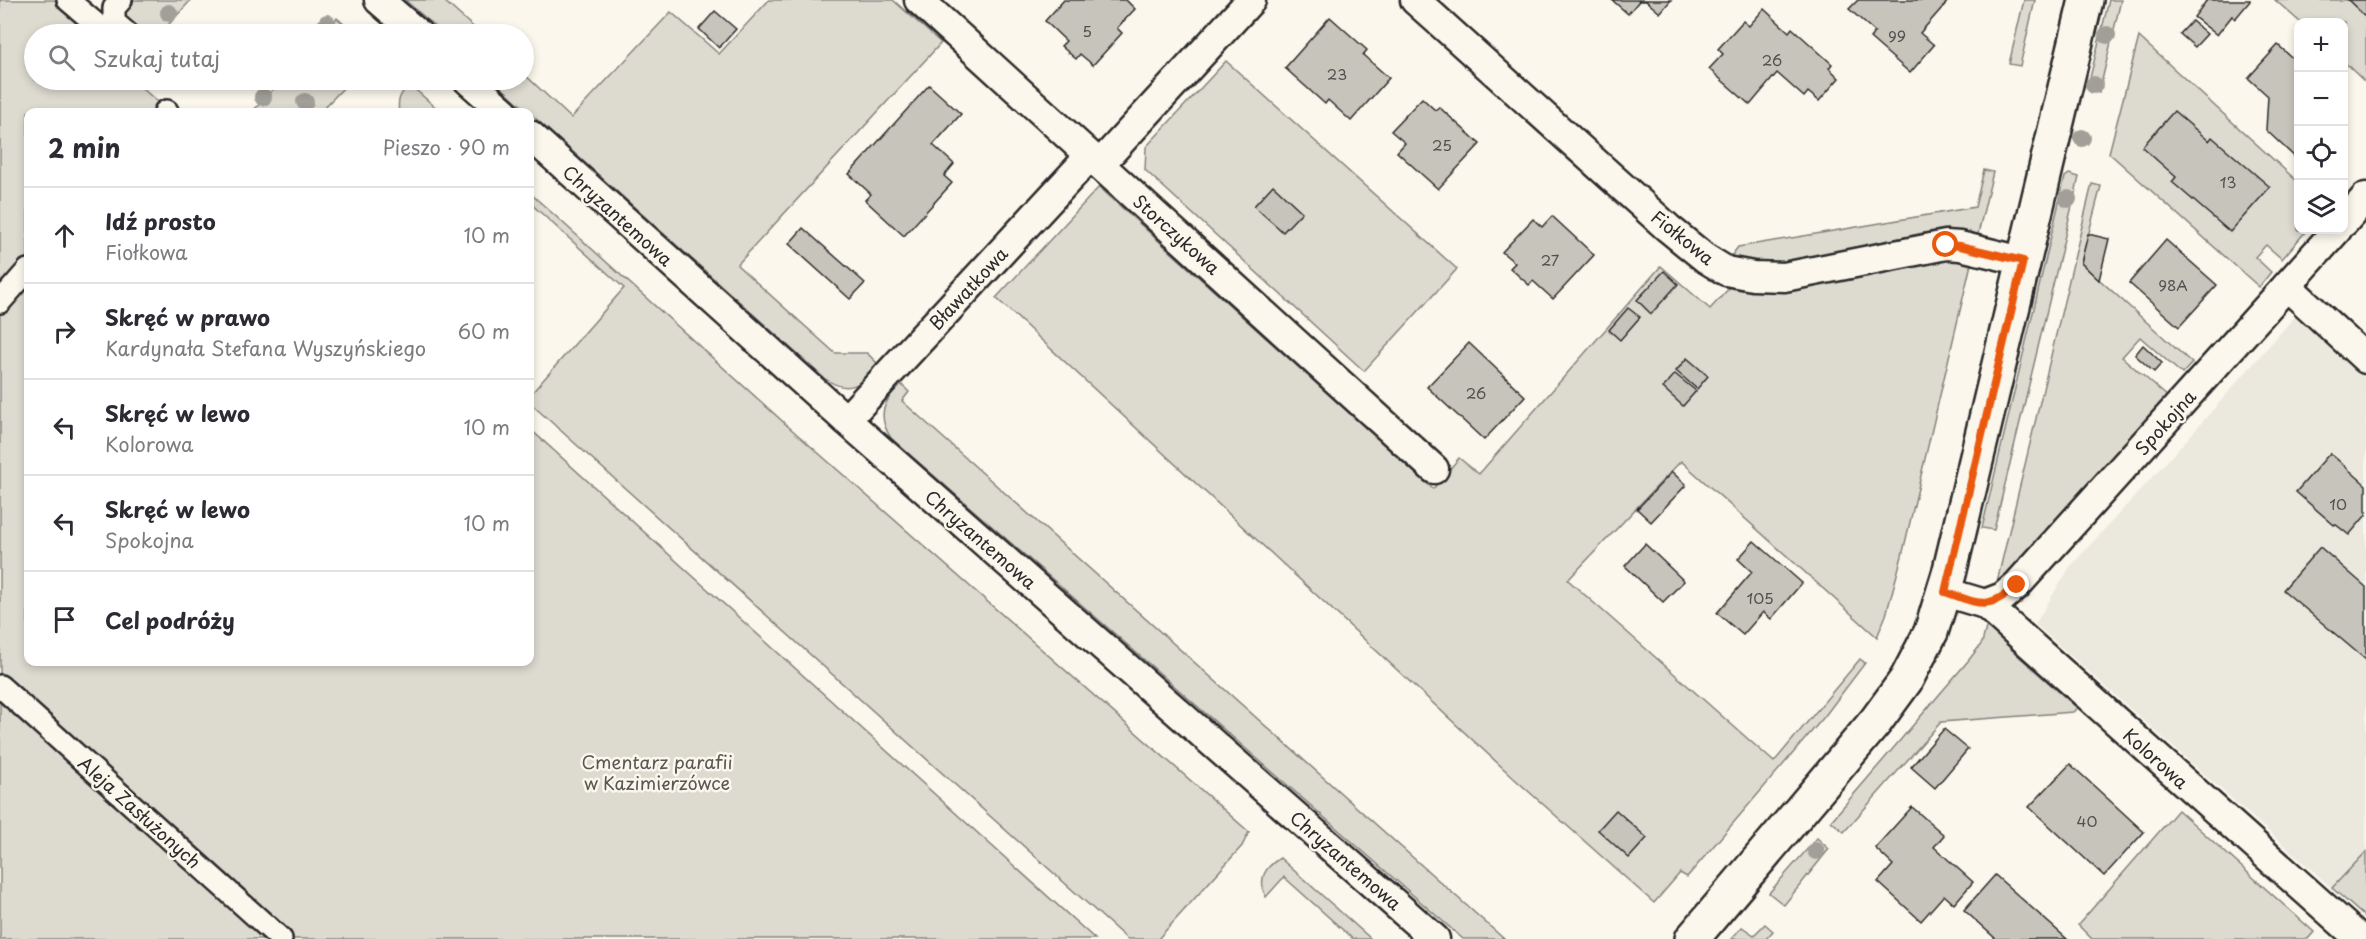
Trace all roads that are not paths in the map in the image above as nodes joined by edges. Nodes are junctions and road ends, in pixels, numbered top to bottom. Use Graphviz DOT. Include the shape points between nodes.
graph roads {
  1 [pos="68,0"];
  2 [pos="121,0"];
  3 [pos="379,0"];
  4 [pos="919,0"];
  5 [pos="1251,0"];
  6 [pos="1415,0"];
  7 [pos="2086,0"];
  8 [pos="96,24"];
  9 [pos="116,24"];
  10 [pos="407,24"];
  11 [pos="479,90"];
  12 [pos="500,108"];
  13 [pos="534,139"];
  14 [pos="1095,160"];
  15 [pos="2366,197"];
  16 [pos="2348,217"];
  17 [pos="2333,234"];
  18 [pos="2023,261"];
  19 [pos="24,275"];
  20 [pos="2287,286"];
  21 [pos="0,302"];
  22 [pos="2366,359"];
  23 [pos="846,420"];
  24 [pos="1434,469"];
  25 [pos="1945,592"];
  26 [pos="1985,604"];
  27 [pos="0,686"];
  28 [pos="281,939"];
  29 [pos="1436,939"];
  30 [pos="1692,939"];
  31 [pos="2360,939"];
  1 -- 8 [label="street"];
  2 -- 9 [label="street" via="114,8"];
  3 -- 10 [label="street"];
  4 -- 14 [label="street, Storczykowa"];
  5 -- 14 [label="street, Bławatkowa"];
  6 -- 18 [label="street, Fiołkowa" via="1668,228 1726,271 1784,277 1946,245"];
  7 -- 18 [label="street"];
  11 -- 12 [label="street"];
  13 -- 23 [label="street, Chryzantemowa"];
  14 -- 23 [label="street, Bławatkowa"];
  14 -- 24 [label="street, Storczykowa"];
  15 -- 16 [label="street"];
  17 -- 20 [label="street, Spokojna"];
  18 -- 25 [label="street"];
  19 -- 21 [label="street"];
  20 -- 22 [label="street"];
  20 -- 26 [label="street, Spokojna" via="2017,585 2004,597"];
  23 -- 29 [label="street, Chryzantemowa"];
  25 -- 26 [label="street, Kolorowa"];
  25 -- 30 [label="street" via="1931,632 1906,680"];
  26 -- 31 [label="street, Kolorowa"];
  27 -- 28 [label="street, Aleja Zasłużonych"];
}
